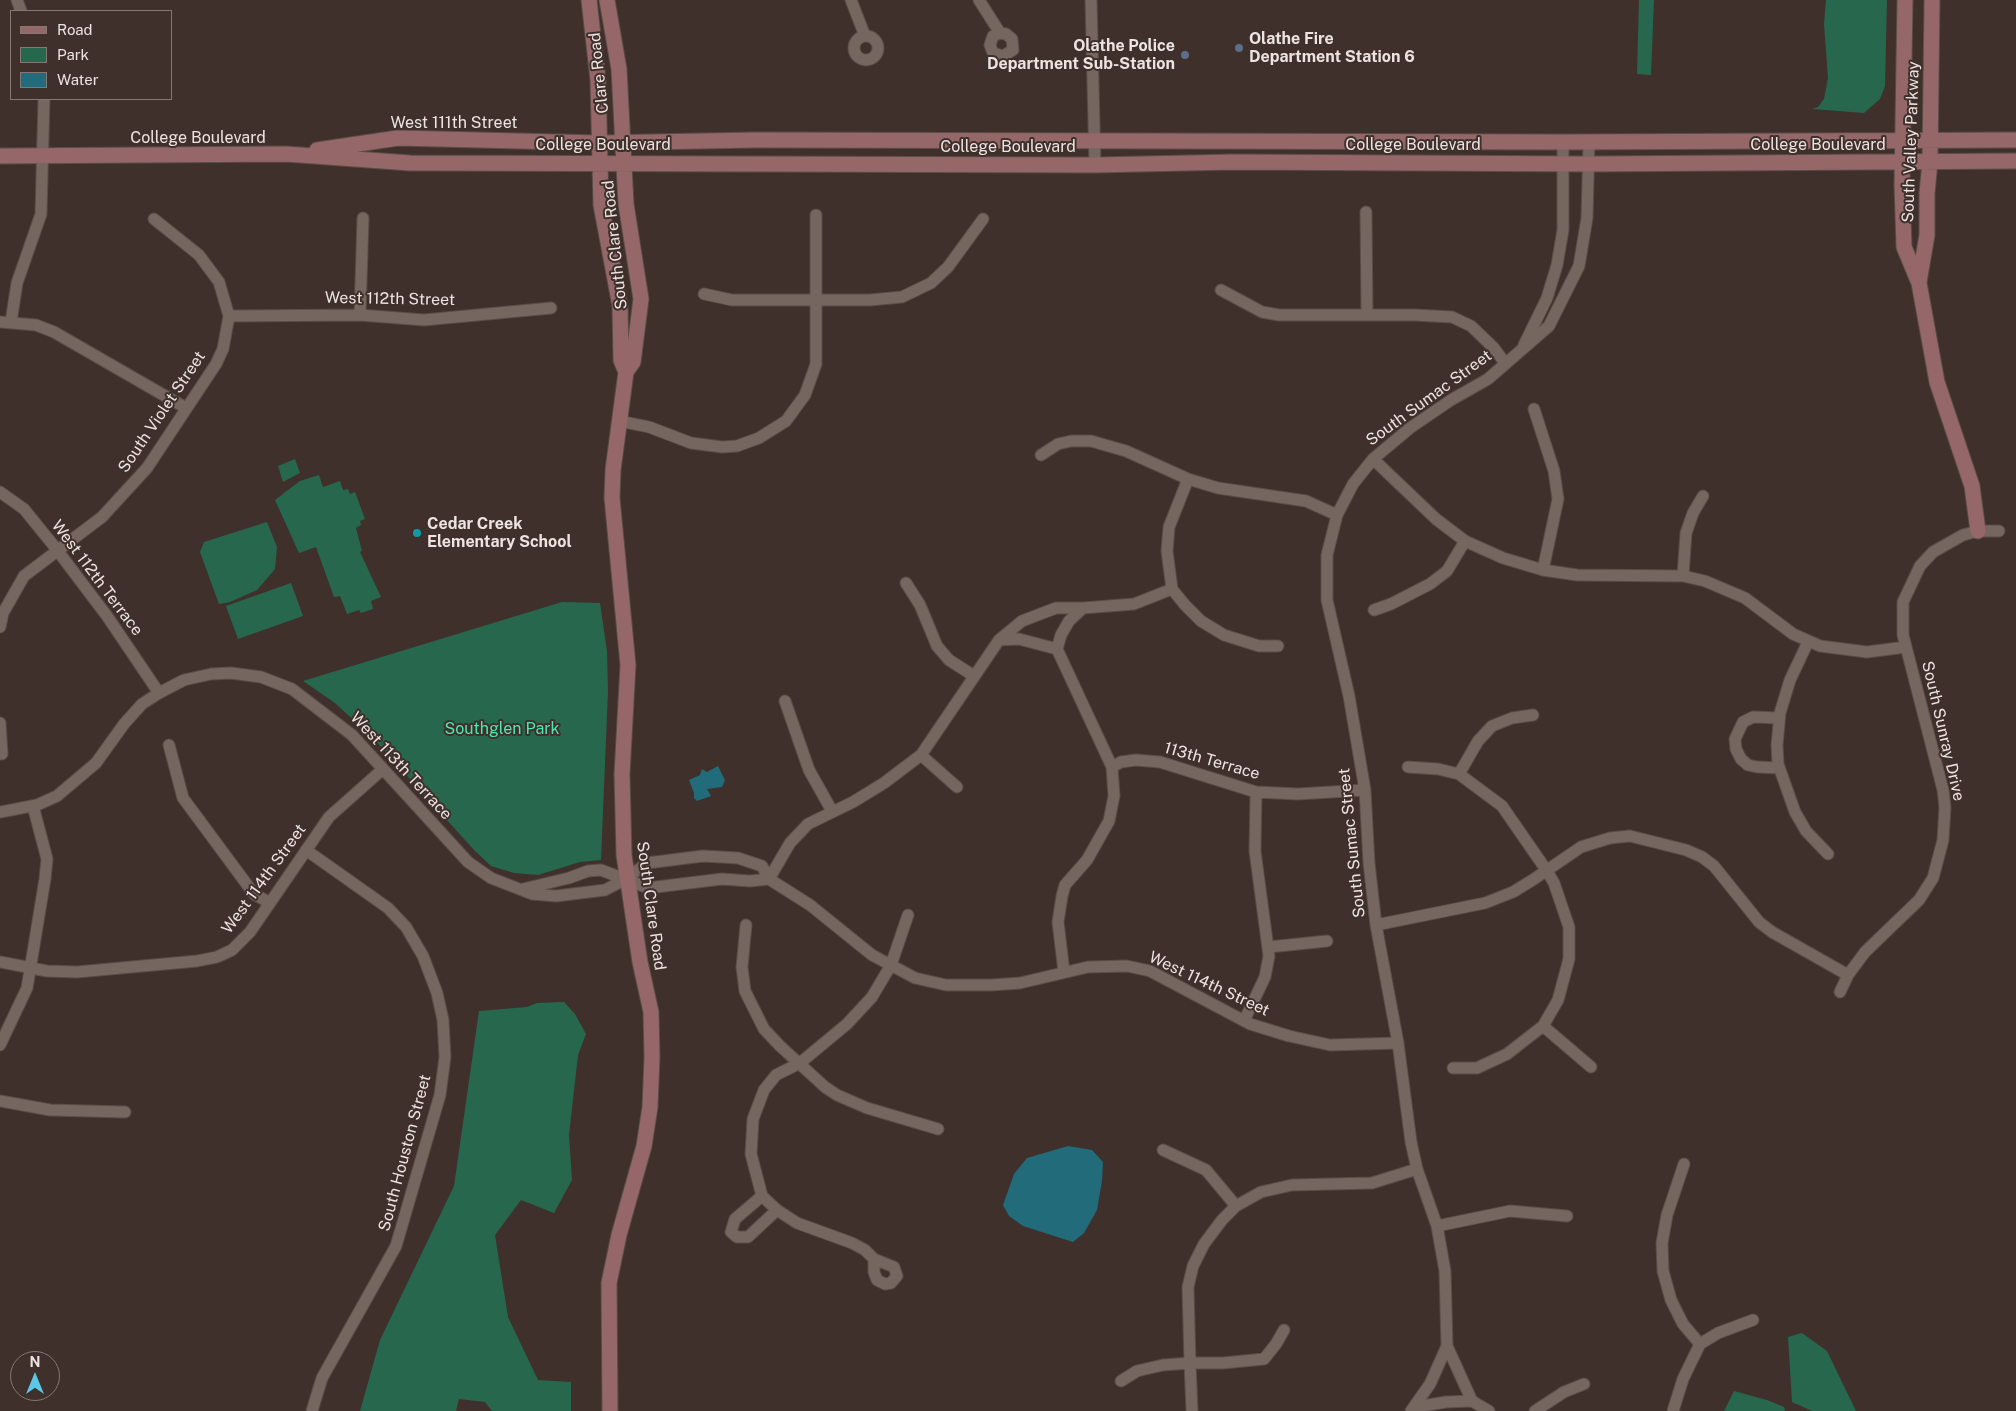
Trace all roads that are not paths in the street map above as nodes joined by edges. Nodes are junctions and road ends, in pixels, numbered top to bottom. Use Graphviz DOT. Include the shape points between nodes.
graph roads {
  1 [pos="589,0"];
  2 [pos="607,0"];
  3 [pos="851,0"];
  4 [pos="979,0"];
  5 [pos="1092,0"];
  6 [pos="1905,0"];
  7 [pos="1932,0"];
  8 [pos="1000,33"];
  9 [pos="865,36"];
  10 [pos="44,100"];
  11 [pos="2016,140"];
  12 [pos="1095,141"];
  13 [pos="1904,141"];
  14 [pos="1930,141"];
  15 [pos="623,142"];
  16 [pos="1563,142"];
  17 [pos="1589,142"];
  18 [pos="600,143"];
  19 [pos="286,154"];
  20 [pos="0,156"];
  21 [pos="43,156"];
  22 [pos="2016,161"];
  23 [pos="600,162"];
  24 [pos="625,162"];
  25 [pos="1903,162"];
  26 [pos="1930,162"];
  27 [pos="1564,163"];
  28 [pos="1589,164"];
  29 [pos="1095,165"];
  30 [pos="1366,212"];
  31 [pos="816,215"];
  32 [pos="363,218"];
  33 [pos="154,219"];
  34 [pos="984,219"];
  35 [pos="1919,284"];
  36 [pos="1221,290"];
  37 [pos="704,294"];
  38 [pos="817,300"];
  39 [pos="550,308"];
  40 [pos="360,315"];
  41 [pos="1367,315"];
  42 [pos="229,316"];
  43 [pos="6,322"];
  44 [pos="1524,346"];
  45 [pos="1505,363"];
  46 [pos="626,372"];
  47 [pos="186,408"];
  48 [pos="1534,409"];
  49 [pos="619,421"];
  50 [pos="1042,455"];
  51 [pos="1373,459"];
  52 [pos="1188,479"];
  53 [pos="0,492"];
  54 [pos="1702,496"];
  55 [pos="1337,515"];
  56 [pos="1978,531"];
  57 [pos="1998,531"];
  58 [pos="1465,541"];
  59 [pos="56,549"];
  60 [pos="1543,570"];
  61 [pos="1683,576"];
  62 [pos="906,583"];
  63 [pos="1172,589"];
  64 [pos="1083,608"];
  65 [pos="1374,610"];
  66 [pos="0,627"];
  67 [pos="999,640"];
  68 [pos="1808,642"];
  69 [pos="1278,646"];
  70 [pos="1906,647"];
  71 [pos="1057,649"];
  72 [pos="974,676"];
  73 [pos="159,692"];
  74 [pos="784,701"];
  75 [pos="1533,715"];
  76 [pos="1779,718"];
  77 [pos="0,724"];
  78 [pos="169,745"];
  79 [pos="2,754"];
  80 [pos="921,754"];
  81 [pos="1112,766"];
  82 [pos="1408,767"];
  83 [pos="1779,768"];
  84 [pos="383,769"];
  85 [pos="1459,774"];
  86 [pos="957,787"];
  87 [pos="1365,790"];
  88 [pos="1256,792"];
  89 [pos="33,806"];
  90 [pos="832,811"];
  91 [pos="0,812"];
  92 [pos="306,850"];
  93 [pos="1828,854"];
  94 [pos="1547,870"];
  95 [pos="626,878"];
  96 [pos="769,879"];
  97 [pos="523,889"];
  98 [pos="270,903"];
  99 [pos="908,915"];
  100 [pos="746,925"];
  101 [pos="1376,925"];
  102 [pos="1327,941"];
  103 [pos="1269,946"];
  104 [pos="0,962"];
  105 [pos="891,965"];
  106 [pos="30,968"];
  107 [pos="1064,972"];
  108 [pos="1848,975"];
  109 [pos="1840,992"];
  110 [pos="1244,1021"];
  111 [pos="1542,1026"];
  112 [pos="1398,1043"];
  113 [pos="0,1045"];
  114 [pos="800,1063"];
  115 [pos="1591,1067"];
  116 [pos="1453,1068"];
  117 [pos="0,1101"];
  118 [pos="125,1112"];
  119 [pos="938,1129"];
  120 [pos="1163,1150"];
  121 [pos="1684,1164"];
  122 [pos="1417,1169"];
  123 [pos="762,1196"];
  124 [pos="1236,1206"];
  125 [pos="777,1210"];
  126 [pos="1567,1216"];
  127 [pos="1437,1226"];
  128 [pos="874,1259"];
  129 [pos="1753,1320"];
  130 [pos="1284,1330"];
  131 [pos="1700,1344"];
  132 [pos="1447,1346"];
  133 [pos="1190,1362"];
  134 [pos="1121,1381"];
  135 [pos="1584,1384"];
  136 [pos="1472,1401"];
  137 [pos="1413,1409"];
  138 [pos="312,1411"];
  139 [pos="610,1411"];
  140 [pos="1192,1411"];
  141 [pos="1489,1411"];
  142 [pos="1534,1411"];
  143 [pos="1673,1411"];
  1 -- 18 [label="street, Clare Road" via="598,80"];
  2 -- 15 [label="street, Clare Road" via="619,69"];
  3 -- 9 [label="street"];
  4 -- 8 [label="street"];
  5 -- 12 [label="street"];
  6 -- 13 [label="street, South Valley Parkway"];
  7 -- 14 [label="street, South Valley Parkway"];
  10 -- 21 [label="street"];
  11 -- 14 [label="street, College Boulevard"];
  12 -- 15 [label="street, College Boulevard"];
  12 -- 16 [label="street, College Boulevard"];
  12 -- 29 [label="street"];
  13 -- 14 [label="street, College Boulevard"];
  13 -- 17 [label="street, College Boulevard"];
  13 -- 25 [label="street, South Valley Parkway"];
  14 -- 26 [label="street, South Valley Parkway"];
  15 -- 18 [label="street, West 111th Street"];
  15 -- 24 [label="street, South Clare Road"];
  16 -- 17 [label="street, College Boulevard"];
  16 -- 27 [label="street, South Sumac Street"];
  17 -- 28 [label="street, South Sumac Street"];
  18 -- 19 [label="street, West 111th Street" via="398,138"];
  18 -- 23 [label="street, South Clare Road"];
  19 -- 21 [label="street, College Boulevard"];
  19 -- 23 [label="street, College Boulevard" via="410,163"];
  20 -- 21 [label="street, College Boulevard"];
  21 -- 43 [label="street" via="41,214"];
  22 -- 26 [label="street, College Boulevard"];
  23 -- 24 [label="street, College Boulevard"];
  23 -- 46 [label="street, South Clare Road" via="601,205 620,306 621,360"];
  24 -- 29 [label="street, College Boulevard"];
  24 -- 46 [label="street, South Clare Road" via="628,226 642,299 633,362"];
  25 -- 26 [label="street, College Boulevard"];
  25 -- 28 [label="street, College Boulevard"];
  25 -- 35 [label="street, South Valley Parkway" via="1904,247"];
  26 -- 35 [label="street, South Valley Parkway" via="1926,235"];
  27 -- 28 [label="street, College Boulevard"];
  27 -- 29 [label="street, College Boulevard"];
  27 -- 44 [label="street, South Sumac Street" via="1562,230 1557,265 1547,298"];
  28 -- 44 [label="street, South Sumac Street" via="1587,218 1579,266 1549,326"];
  30 -- 41 [label="street"];
  31 -- 38 [label="street"];
  32 -- 40 [label="street"];
  33 -- 42 [label="street, South Violet Street" via="199,255 210,268 226,299"];
  34 -- 38 [label="street" via="948,267 917,292 887,299"];
  35 -- 56 [label="street, South Valley Parkway" via="1937,382 1969,478"];
  36 -- 41 [label="street" via="1262,312 1279,315"];
  37 -- 38 [label="street" via="732,300"];
  38 -- 49 [label="street" via="816,364 806,395 786,421 774,430 737,446 705,446 649,427"];
  39 -- 40 [label="street, West 112th Street" via="424,320"];
  40 -- 42 [label="street, West 112th Street"];
  41 -- 45 [label="street" via="1452,317 1471,326"];
  42 -- 47 [label="street, South Violet Street" via="223,349 216,364"];
  43 -- 47 [label="street" via="36,325 62,336"];
  44 -- 45 [label="street, South Sumac Street"];
  45 -- 51 [label="street, South Sumac Street" via="1488,379 1410,428"];
  46 -- 49 [label="street, South Clare Road"];
  47 -- 59 [label="street, South Violet Street" via="134,485 102,517"];
  48 -- 60 [label="street" via="1554,471 1558,499"];
  49 -- 95 [label="street, South Clare Road" via="612,470 612,498 628,665 622,774"];
  50 -- 52 [label="street" via="1058,444 1091,441 1126,451"];
  51 -- 55 [label="street, South Sumac Street" via="1353,484"];
  51 -- 58 [label="street" via="1436,519"];
  52 -- 55 [label="street" via="1244,494 1306,501"];
  52 -- 63 [label="street" via="1169,527 1167,551"];
  53 -- 59 [label="street, West 112th Terrace" via="24,509"];
  54 -- 61 [label="street" via="1686,533"];
  55 -- 87 [label="street, South Sumac Street" via="1327,556 1326,600 1350,696"];
  56 -- 57 [label="street, South Sunray Drive"];
  56 -- 70 [label="street, South Sunray Drive" via="1946,543 1920,566 1903,602 1901,615"];
  58 -- 60 [label="street"];
  58 -- 65 [label="street" via="1447,571 1430,584"];
  59 -- 66 [label="street, South Violet Street" via="24,576 3,613"];
  59 -- 73 [label="street, West 112th Terrace" via="108,616"];
  60 -- 61 [label="street" via="1577,575"];
  61 -- 68 [label="street" via="1705,581 1745,598"];
  62 -- 72 [label="street" via="920,605 937,646 949,660"];
  63 -- 64 [label="street" via="1134,604"];
  63 -- 69 [label="street" via="1196,616 1224,635 1259,646"];
  64 -- 67 [label="street" via="1056,608 1038,613 1022,621"];
  64 -- 71 [label="street" via="1069,621"];
  67 -- 71 [label="street" via="1019,639"];
  67 -- 72 [label="street"];
  68 -- 70 [label="street" via="1841,651 1866,652"];
  68 -- 76 [label="street" via="1790,680"];
  70 -- 108 [label="street, South Sunray Drive" via="1943,790 1944,840 1933,878 1919,900 1865,952"];
  71 -- 81 [label="street"];
  72 -- 80 [label="street"];
  73 -- 84 [label="street, West 113th Terrace" via="184,680 211,674 260,677 292,689 318,707 352,734"];
  73 -- 89 [label="street, West 113th Terrace" via="142,704 124,724 96,763 57,796"];
  74 -- 90 [label="street" via="809,770"];
  75 -- 85 [label="street" via="1512,718 1492,726 1478,741"];
  76 -- 83 [label="street"];
  76 -- 83 [label="street" via="1753,717 1743,722 1735,739 1736,749 1748,765"];
  77 -- 79 [label="street"];
  78 -- 98 [label="street" via="183,798 254,894"];
  80 -- 86 [label="street"];
  80 -- 90 [label="street" via="884,783"];
  81 -- 88 [label="street, 113th Terrace" via="1136,760 1160,762"];
  81 -- 107 [label="street" via="1114,796 1109,821 1087,860 1065,885 1062,896 1058,922"];
  82 -- 85 [label="street"];
  83 -- 93 [label="street" via="1795,812 1806,831"];
  84 -- 92 [label="street, West 114th Street" via="329,817"];
  84 -- 97 [label="street, West 113th Terrace" via="468,862 491,878"];
  85 -- 94 [label="street" via="1502,806"];
  87 -- 88 [label="street, 113th Terrace" via="1298,794"];
  87 -- 101 [label="street, South Sumac Street" via="1368,863"];
  88 -- 103 [label="street" via="1255,851"];
  89 -- 91 [label="street, West 113th Terrace"];
  89 -- 106 [label="street" via="47,859"];
  90 -- 96 [label="street" via="808,824 795,836"];
  92 -- 98 [label="street, West 114th Street"];
  92 -- 138 [label="street, South Houston Street" via="388,908 406,927 423,956 437,993 443,1020 445,1057 440,1095 396,1246 322,1378"];
  94 -- 101 [label="street" via="1513,892 1484,903"];
  94 -- 108 [label="street" via="1581,847 1610,838 1634,837 1686,850 1714,866 1759,922"];
  94 -- 111 [label="street" via="1569,927 1569,959 1558,1000"];
  95 -- 96 [label="street" via="648,888 722,879"];
  95 -- 96 [label="street, West 114th Street" via="647,863 719,856 756,863 762,866"];
  95 -- 97 [label="street" via="601,870 588,871"];
  95 -- 97 [label="street, West 113th Terrace" via="605,890 581,894 532,894"];
  95 -- 139 [label="street, South Clare Road" via="651,1012 652,1078 644,1146 609,1283"];
  96 -- 105 [label="street, West 114th Street" via="810,905 872,955"];
  98 -- 106 [label="street, West 114th Street" via="241,942 217,957 77,972"];
  99 -- 105 [label="street"];
  100 -- 114 [label="street" via="742,967 746,991 764,1029"];
  101 -- 112 [label="street, South Sumac Street"];
  102 -- 103 [label="street"];
  103 -- 110 [label="street" via="1265,977"];
  104 -- 106 [label="street, West 114th Street"];
  105 -- 107 [label="street, West 114th Street" via="915,978 966,986 1020,982"];
  105 -- 114 [label="street" via="861,1011"];
  106 -- 113 [label="street" via="26,988"];
  107 -- 110 [label="street, West 114th Street" via="1105,966 1150,971"];
  108 -- 109 [label="street, South Sunray Drive"];
  110 -- 112 [label="street, West 114th Street" via="1330,1045"];
  111 -- 115 [label="street"];
  111 -- 116 [label="street" via="1507,1054 1477,1068"];
  112 -- 122 [label="street, South Sumac Street"];
  114 -- 119 [label="street" via="826,1087 848,1100"];
  114 -- 123 [label="street" via="776,1075 764,1090 754,1112 751,1154"];
  117 -- 118 [label="street" via="50,1110"];
  120 -- 124 [label="street" via="1206,1170"];
  121 -- 131 [label="street" via="1662,1243 1664,1271 1671,1300"];
  122 -- 124 [label="street" via="1372,1183 1292,1185 1262,1192"];
  122 -- 127 [label="street, South Sumac Street"];
  123 -- 125 [label="street"];
  123 -- 125 [label="street" via="734,1219 731,1232 737,1237 748,1237"];
  124 -- 133 [label="street" via="1204,1244 1193,1266 1188,1287"];
  125 -- 128 [label="street" via="797,1223 852,1243"];
  126 -- 127 [label="street" via="1510,1211"];
  127 -- 132 [label="street, South Sumac Street" via="1445,1271"];
  129 -- 131 [label="street" via="1718,1333"];
  130 -- 133 [label="street" via="1264,1359"];
  131 -- 143 [label="street" via="1683,1379"];
  132 -- 136 [label="street"];
  132 -- 137 [label="street, South Sumac Street" via="1430,1384"];
  133 -- 134 [label="street" via="1137,1371"];
  133 -- 140 [label="street"];
  135 -- 142 [label="street"];
  136 -- 137 [label="street" via="1446,1402"];
  136 -- 141 [label="street"];
}
